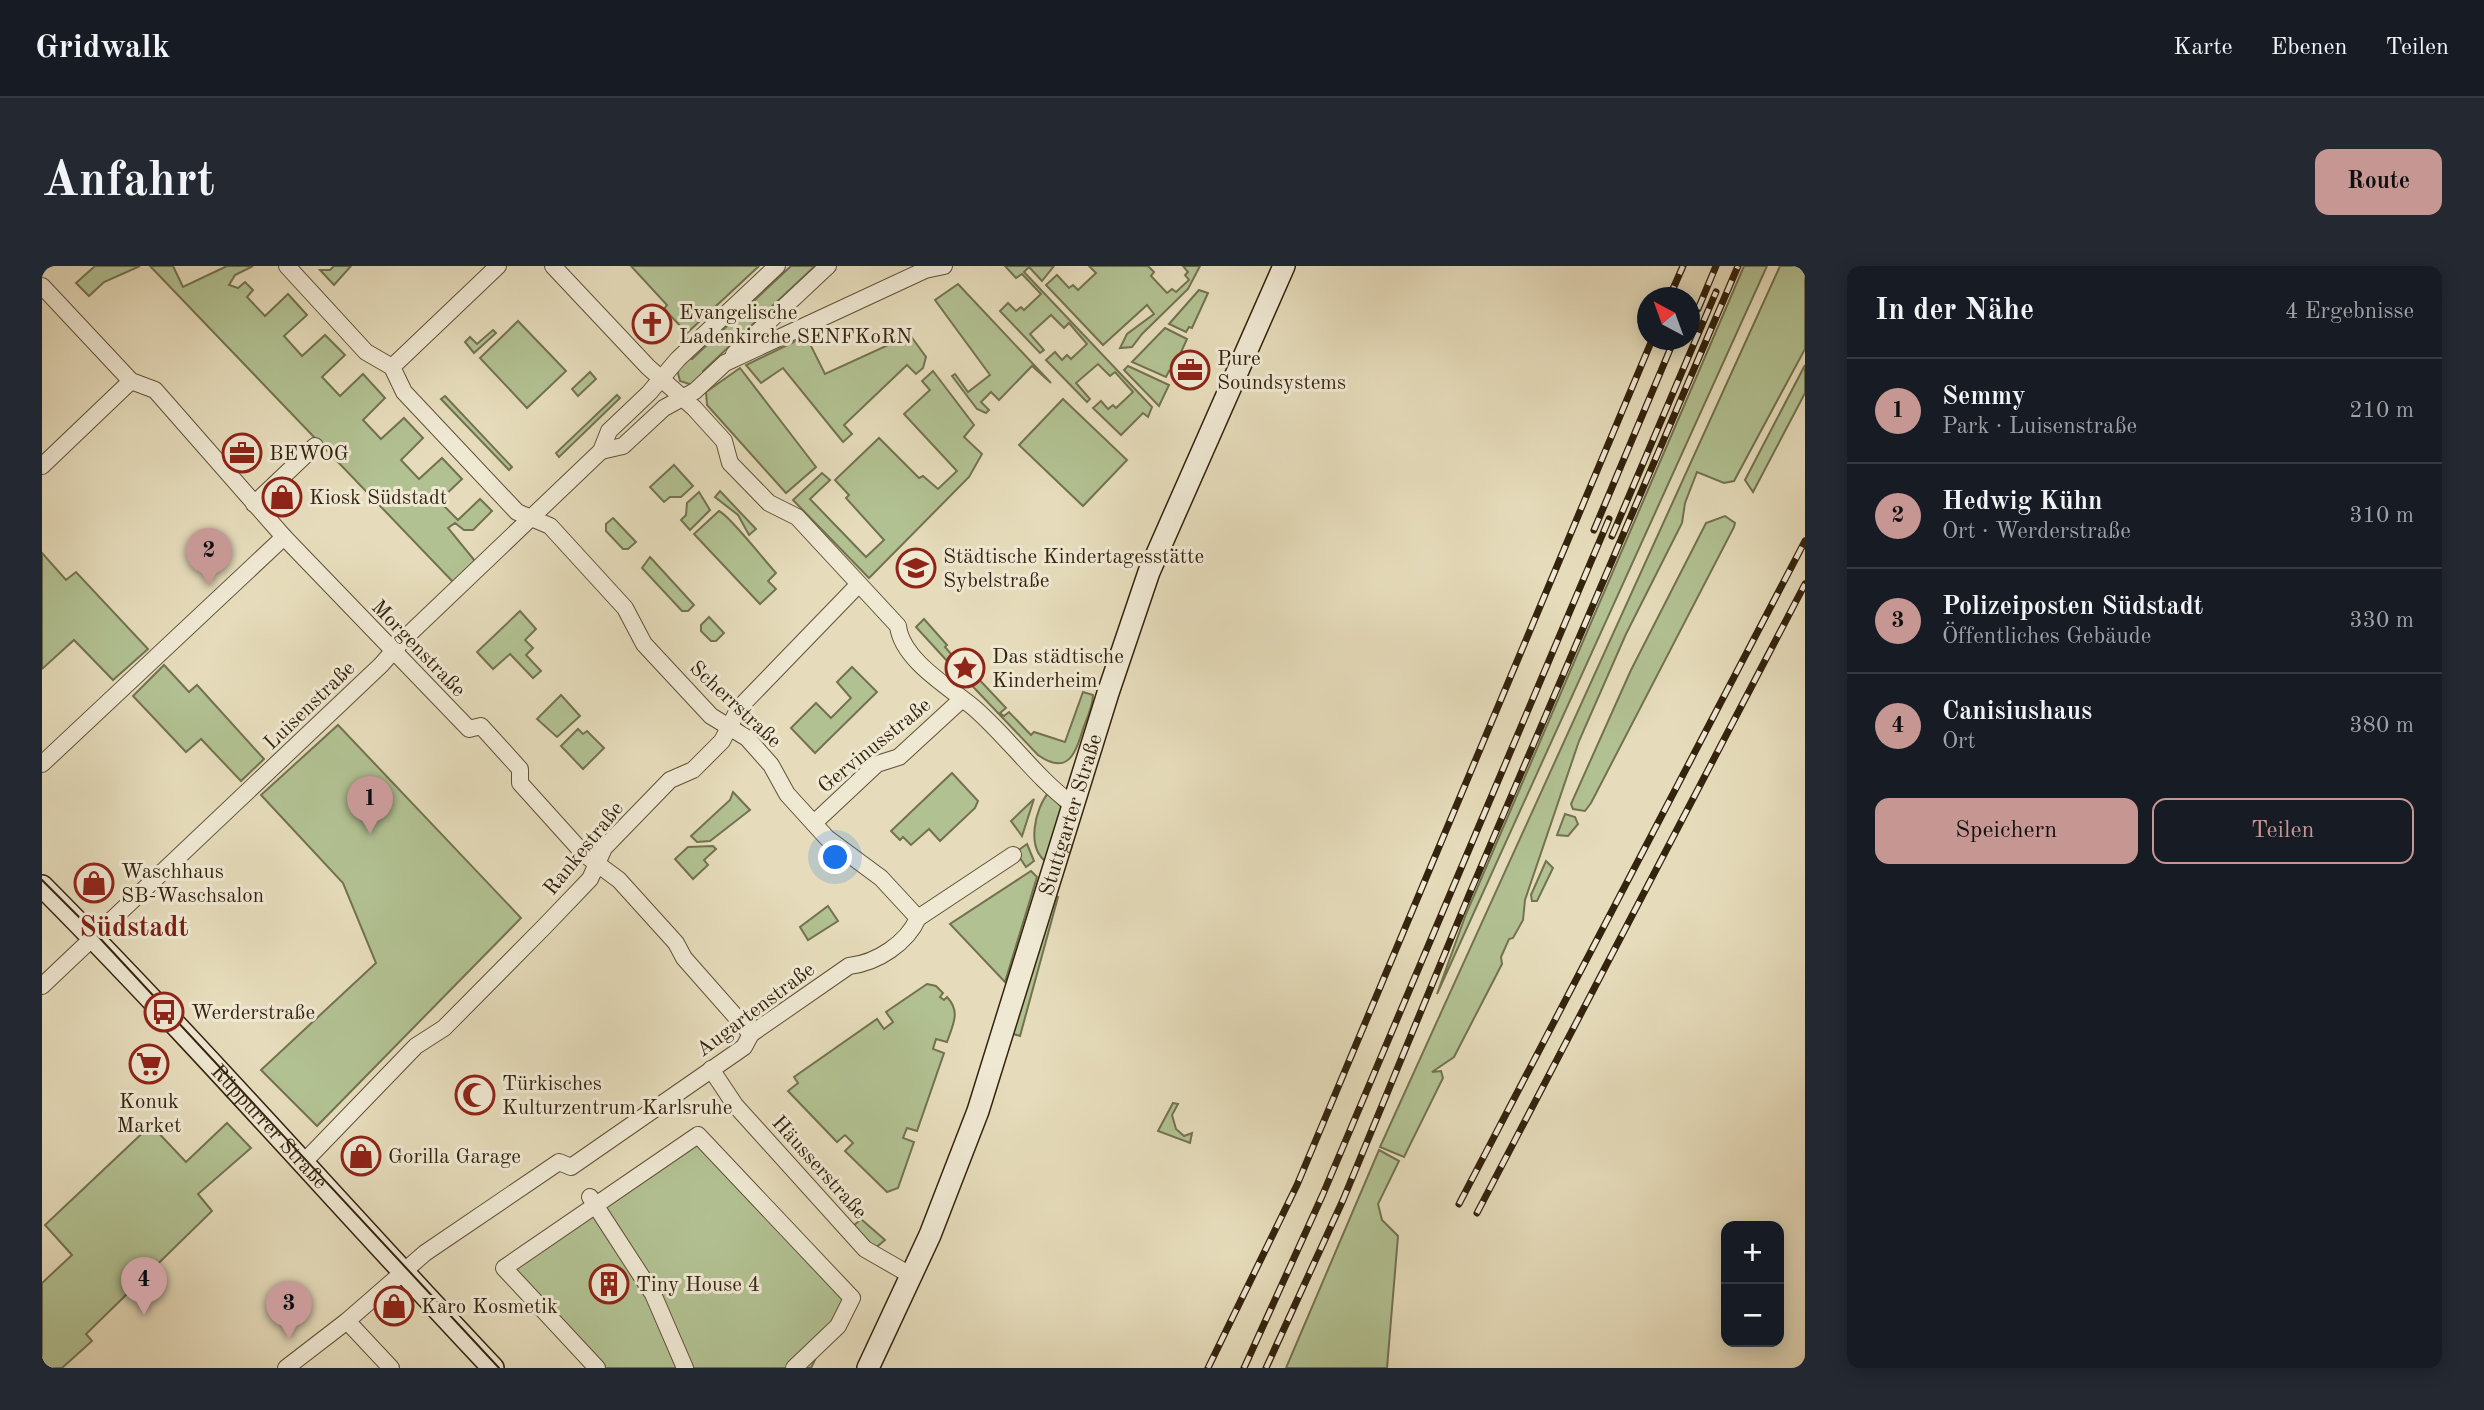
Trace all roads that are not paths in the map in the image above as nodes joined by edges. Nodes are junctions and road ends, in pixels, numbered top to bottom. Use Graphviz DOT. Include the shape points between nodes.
graph roads {
  1 [pos="287,266"];
  2 [pos="498,266"];
  3 [pos="553,266"];
  4 [pos="777,266"];
  5 [pos="828,266"];
  6 [pos="944,266"];
  7 [pos="1284,266"];
  8 [pos="922,268"];
  9 [pos="43,290"];
  10 [pos="725,363"];
  11 [pos="392,367"];
  12 [pos="661,379"];
  13 [pos="131,381"];
  14 [pos="682,398"];
  15 [pos="316,446"];
  16 [pos="601,451"];
  17 [pos="42,466"];
  18 [pos="254,504"];
  19 [pos="531,518"];
  20 [pos="284,537"];
  21 [pos="859,585"];
  22 [pos="392,652"];
  23 [pos="961,700"];
  24 [pos="729,727"];
  25 [pos="42,764"];
  26 [pos="1073,805"];
  27 [pos="814,823"];
  28 [pos="1013,855"];
  29 [pos="597,864"];
  30 [pos="42,886"];
  31 [pos="918,918"];
  32 [pos="93,937"];
  33 [pos="42,986"];
  34 [pos="751,1034"];
  35 [pos="711,1069"];
  36 [pos="302,1164"];
  37 [pos="593,1201"];
  38 [pos="403,1272"];
  39 [pos="912,1276"];
  40 [pos="347,1321"];
  41 [pos="295,1365"];
  42 [pos="391,1368"];
  43 [pos="493,1368"];
  44 [pos="597,1368"];
  45 [pos="685,1368"];
  46 [pos="794,1368"];
  47 [pos="868,1368"];
  1 -- 11 [label="street" via="366,352"];
  2 -- 11 [label="street"];
  3 -- 12 [label="street"];
  4 -- 12 [label="street, Luisenstraße"];
  5 -- 10 [label="street"];
  6 -- 8 [label="street, Luisenstraße"];
  7 -- 26 [label="main road, Stuttgarter Straße" via="1149,572"];
  8 -- 10 [label="street, Luisenstraße"];
  9 -- 13 [label="street, Morgenstraße"];
  10 -- 14 [label="street, Luisenstraße"];
  11 -- 19 [label="street, Scherrstraße" via="404,392 517,512"];
  12 -- 14 [label="street"];
  12 -- 16 [label="street, Luisenstraße" via="609,431"];
  13 -- 17 [label="street"];
  13 -- 18 [label="street, Morgenstraße" via="155,390"];
  14 -- 16 [label="street, Luisenstraße" via="664,408 623,446"];
  14 -- 21 [label="street" via="724,442 730,463 769,503 796,517"];
  15 -- 18 [label="street"];
  16 -- 19 [label="street, Luisenstraße"];
  18 -- 20 [label="street, Morgenstraße"];
  19 -- 22 [label="street, Luisenstraße"];
  19 -- 24 [label="street, Scherrstraße" via="550,526 625,608 644,644 711,716"];
  20 -- 22 [label="street, Morgenstraße"];
  20 -- 25 [label="street"];
  21 -- 23 [label="street" via="898,626 900,640"];
  21 -- 24 [label="street, Rankestraße" via="740,708"];
  22 -- 29 [label="street, Morgenstraße" via="469,729 481,726 487,732 520,769 520,783"];
  22 -- 32 [label="street, Luisenstraße"];
  23 -- 26 [label="street"];
  23 -- 27 [label="street, Gervinusstraße" via="899,757 877,764"];
  24 -- 27 [label="street, Scherrstraße" via="771,765 787,794"];
  24 -- 29 [label="street, Rankestraße" via="722,741 693,770 670,780 604,848"];
  26 -- 39 [label="main road, Stuttgarter Straße" via="978,1111"];
  27 -- 31 [label="street, Scherrstraße" via="838,849 881,878"];
  28 -- 31 [label="street, Augartenstraße"];
  29 -- 34 [label="street, Morgenstraße" via="619,880"];
  29 -- 36 [label="street, Rankestraße" via="590,879 536,935 444,1028 416,1046"];
  30 -- 32 [label="main road, Rüppurrer Straße"];
  31 -- 34 [label="street, Augartenstraße" via="910,935 867,964 849,965"];
  32 -- 33 [label="street, Luisenstraße"];
  32 -- 36 [label="main road, Rüppurrer Straße"];
  34 -- 35 [label="street, Augartenstraße" via="744,1047"];
  35 -- 38 [label="street, Augartenstraße" via="571,1167 559,1162"];
  35 -- 39 [label="street, Häusserstraße" via="735,1105 865,1249"];
  36 -- 38 [label="main road, Rüppurrer Straße"];
  37 -- 44 [label="street" via="504,1268"];
  37 -- 45 [label="street" via="657,1301"];
  37 -- 46 [label="street" via="698,1135 852,1298 838,1326"];
  38 -- 40 [label="street, Augartenstraße"];
  38 -- 43 [label="main road, Rüppurrer Straße"];
  39 -- 47 [label="main road, Stuttgarter Straße"];
  40 -- 41 [label="street, Augartenstraße"];
  40 -- 42 [label="street"];
}
